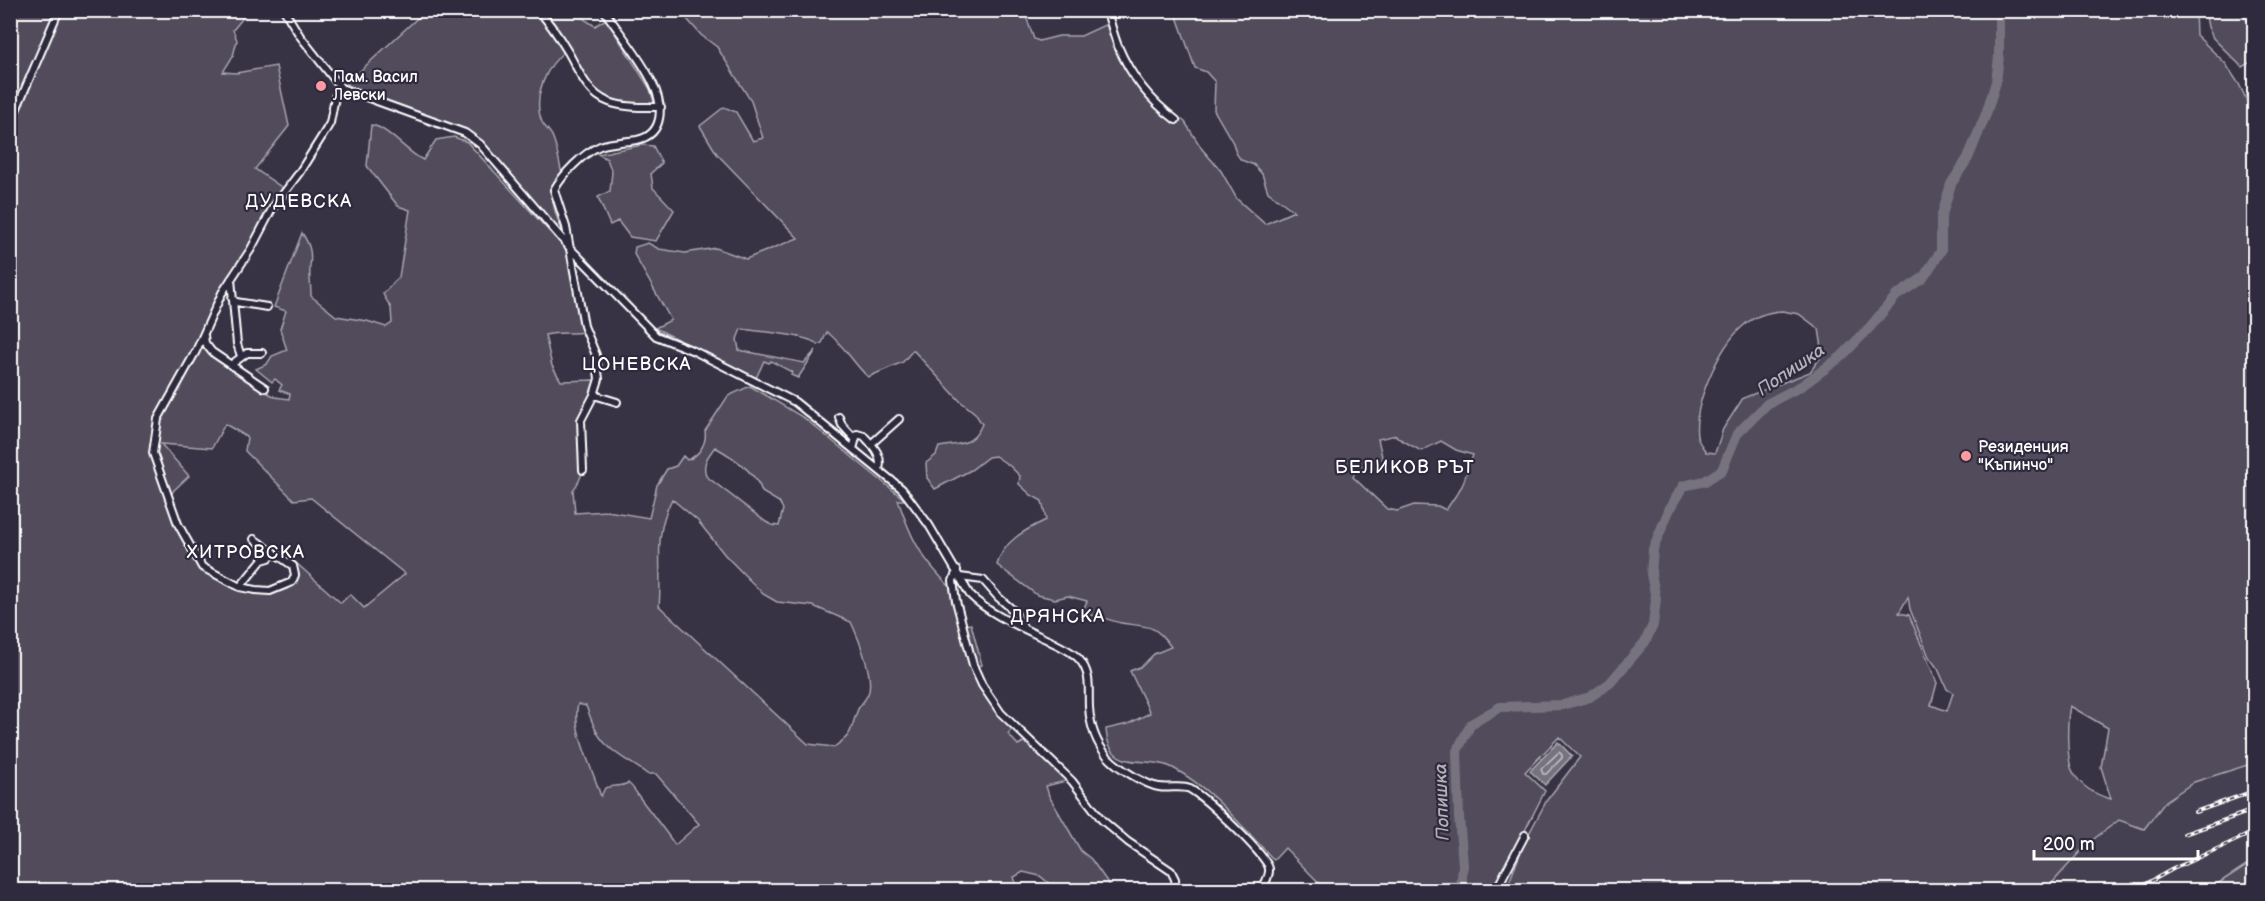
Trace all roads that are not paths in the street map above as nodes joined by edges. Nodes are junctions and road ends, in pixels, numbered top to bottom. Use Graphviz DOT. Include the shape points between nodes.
graph roads {
  1 [pos="59,10"];
  2 [pos="284,10"];
  3 [pos="538,10"];
  4 [pos="604,10"];
  5 [pos="1106,10"];
  6 [pos="341,88"];
  7 [pos="661,107"];
  8 [pos="1176,120"];
  9 [pos="10,124"];
  10 [pos="570,248"];
  11 [pos="231,279"];
  12 [pos="231,298"];
  13 [pos="267,307"];
  14 [pos="204,334"];
  15 [pos="262,354"];
  16 [pos="241,356"];
  17 [pos="232,364"];
  18 [pos="265,388"];
  19 [pos="594,395"];
  20 [pos="617,402"];
  21 [pos="839,417"];
  22 [pos="899,419"];
  23 [pos="855,440"];
  24 [pos="871,444"];
  25 [pos="853,449"];
  26 [pos="879,469"];
  27 [pos="583,470"];
  28 [pos="254,539"];
  29 [pos="274,552"];
  30 [pos="958,574"];
  31 [pos="240,586"];
  32 [pos="1023,628"];
  33 [pos="1525,835"];
  34 [pos="1176,891"];
  35 [pos="1262,891"];
  36 [pos="1496,891"];
  1 -- 9 [label="street"];
  2 -- 6 [label="street"];
  3 -- 7 [label="street" via="595,94 622,105"];
  4 -- 7 [label="street" via="653,84"];
  5 -- 8 [label="street" via="1132,74 1148,96"];
  6 -- 10 [label="street" via="465,133 480,144"];
  6 -- 11 [label="street" via="326,130 272,209"];
  7 -- 10 [label="street" via="660,122 653,132 593,150 556,187 554,194"];
  10 -- 19 [label="street" via="584,326 598,368"];
  10 -- 25 [label="street" via="657,336 783,394"];
  11 -- 12 [label="street"];
  11 -- 14 [label="street"];
  12 -- 13 [label="street"];
  12 -- 16 [label="street"];
  14 -- 17 [label="street" via="212,351"];
  14 -- 31 [label="street" via="158,419 153,453 178,524 202,567"];
  15 -- 16 [label="street"];
  16 -- 17 [label="street"];
  17 -- 18 [label="street"];
  19 -- 20 [label="street"];
  19 -- 27 [label="street" via="581,420"];
  21 -- 23 [label="street"];
  22 -- 24 [label="street"];
  23 -- 24 [label="street" via="862,434"];
  23 -- 25 [label="street"];
  24 -- 26 [label="street" via="879,455"];
  25 -- 26 [label="street"];
  26 -- 30 [label="street" via="916,507"];
  28 -- 29 [label="street"];
  29 -- 31 [label="street"];
  29 -- 31 [label="street" via="293,566 292,582 270,591"];
  30 -- 32 [label="street" via="976,601"];
  30 -- 32 [label="street" via="983,580 1014,611"];
  30 -- 34 [label="street" via="953,581 956,602 973,665 1001,713 1072,781 1102,820 1171,871"];
  32 -- 35 [label="street" via="1071,652 1086,670 1092,724 1109,758 1155,786 1187,788 1199,795 1270,867"];
  33 -- 36 [label="street"];
}
